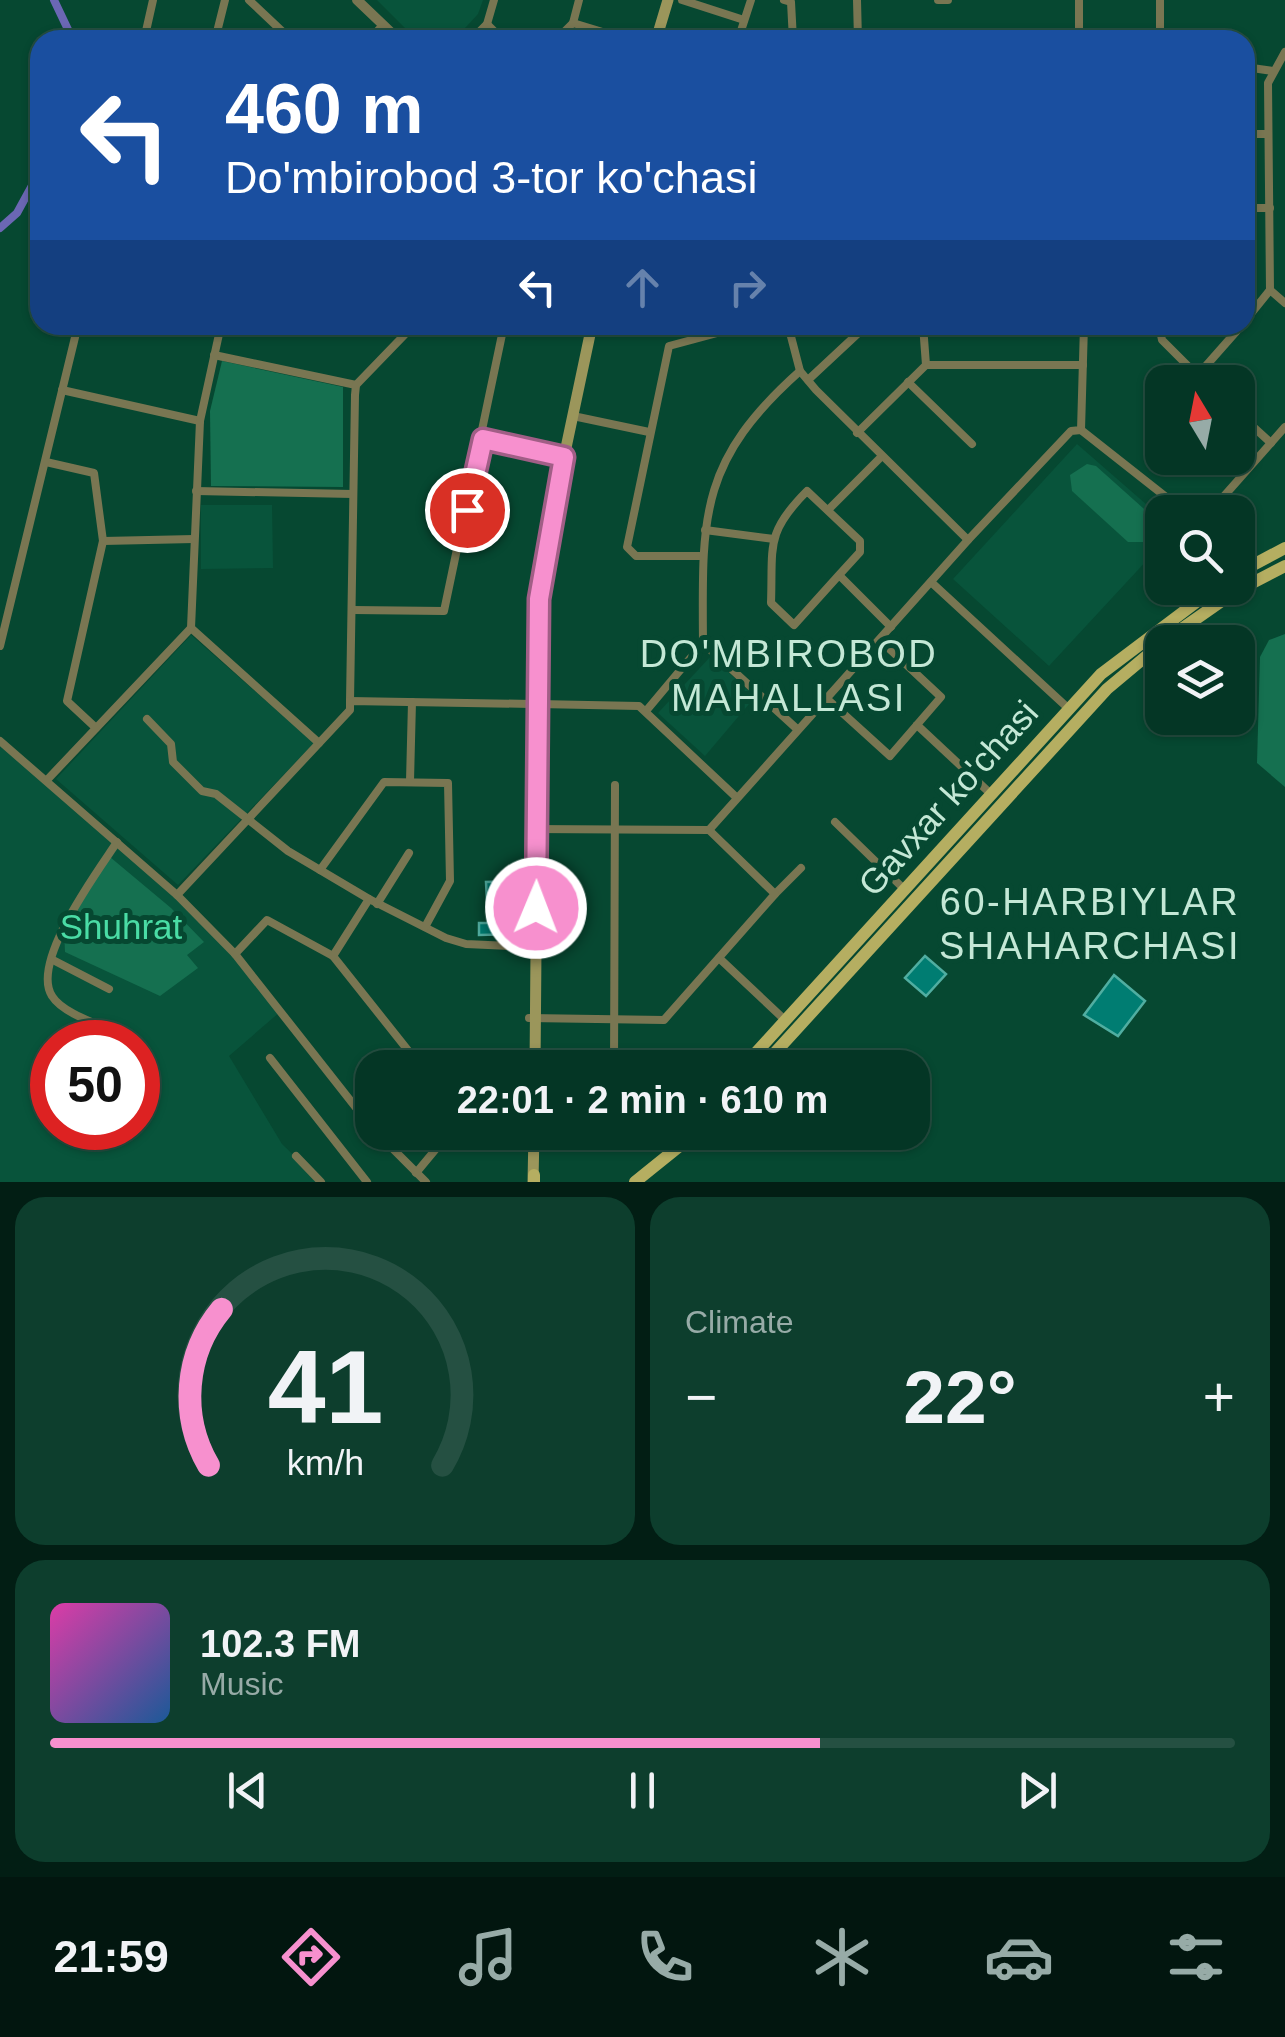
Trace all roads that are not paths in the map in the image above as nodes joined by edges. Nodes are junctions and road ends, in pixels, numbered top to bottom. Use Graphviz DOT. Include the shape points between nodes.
graph roads {
  1 [pos="153,0"];
  2 [pos="225,0"];
  3 [pos="249,0"];
  4 [pos="357,0"];
  5 [pos="494,0"];
  6 [pos="579,0"];
  7 [pos="665,0"];
  8 [pos="682,0"];
  9 [pos="751,0"];
  10 [pos="784,0"];
  11 [pos="857,0"];
  12 [pos="938,0"];
  13 [pos="948,0"];
  14 [pos="1079,0"];
  15 [pos="1160,0"];
  16 [pos="744,20"];
  17 [pos="487,24"];
  18 [pos="573,24"];
  19 [pos="383,25"];
  20 [pos="146,30"];
  21 [pos="218,30"];
  22 [pos="281,30"];
  23 [pos="378,30"];
  24 [pos="388,30"];
  25 [pos="481,30"];
  26 [pos="493,30"];
  27 [pos="567,30"];
  28 [pos="594,30"];
  29 [pos="657,30"];
  30 [pos="741,30"];
  31 [pos="792,30"];
  32 [pos="858,30"];
  33 [pos="1080,30"];
  34 [pos="1160,30"];
  35 [pos="1285,52"];
  36 [pos="1255,69"];
  37 [pos="1273,72"];
  38 [pos="1255,134"];
  39 [pos="1268,134"];
  40 [pos="1255,208"];
  41 [pos="1270,208"];
  42 [pos="1272,252"];
  43 [pos="1285,252"];
  44 [pos="1270,290"];
  45 [pos="1285,303"];
  46 [pos="1255,308"];
  47 [pos="76,335"];
  48 [pos="219,335"];
  49 [pos="404,335"];
  50 [pos="502,335"];
  51 [pos="587,335"];
  52 [pos="710,335"];
  53 [pos="791,335"];
  54 [pos="856,335"];
  55 [pos="924,335"];
  56 [pos="1084,335"];
  57 [pos="1161,335"];
  58 [pos="1234,335"];
  59 [pos="214,354"];
  60 [pos="926,365"];
  61 [pos="1084,365"];
  62 [pos="1186,365"];
  63 [pos="1211,365"];
  64 [pos="800,371"];
  65 [pos="808,380"];
  66 [pos="908,382"];
  67 [pos="356,385"];
  68 [pos="62,390"];
  69 [pos="571,416"];
  70 [pos="200,421"];
  71 [pos="1285,426"];
  72 [pos="1255,429"];
  73 [pos="1081,430"];
  74 [pos="650,432"];
  75 [pos="857,433"];
  76 [pos="483,439"];
  77 [pos="1270,443"];
  78 [pos="972,444"];
  79 [pos="562,456"];
  80 [pos="881,457"];
  81 [pos="46,462"];
  82 [pos="196,491"];
  83 [pos="353,494"];
  84 [pos="1163,495"];
  85 [pos="1225,495"];
  86 [pos="828,510"];
  87 [pos="705,530"];
  88 [pos="194,538"];
  89 [pos="774,539"];
  90 [pos="968,540"];
  91 [pos="103,541"];
  92 [pos="1285,548"];
  93 [pos="702,556"];
  94 [pos="1255,563"];
  95 [pos="1285,566"];
  96 [pos="839,575"];
  97 [pos="1255,578"];
  98 [pos="930,582"];
  99 [pos="1197,605"];
  100 [pos="1202,605"];
  101 [pos="352,610"];
  102 [pos="1181,625"];
  103 [pos="891,627"];
  104 [pos="190,628"];
  105 [pos="880,640"];
  106 [pos="703,644"];
  107 [pos="0,646"];
  108 [pos="1145,658"];
  109 [pos="826,698"];
  110 [pos="350,701"];
  111 [pos="412,702"];
  112 [pos="535,704"];
  113 [pos="1069,709"];
  114 [pos="646,711"];
  115 [pos="147,720"];
  116 [pos="918,726"];
  117 [pos="1064,726"];
  118 [pos="96,728"];
  119 [pos="797,729"];
  120 [pos="0,741"];
  121 [pos="319,743"];
  122 [pos="47,780"];
  123 [pos="410,781"];
  124 [pos="616,785"];
  125 [pos="992,795"];
  126 [pos="736,798"];
  127 [pos="247,819"];
  128 [pos="835,822"];
  129 [pos="616,828"];
  130 [pos="534,829"];
  131 [pos="709,830"];
  132 [pos="117,842"];
  133 [pos="408,853"];
  134 [pos="801,868"];
  135 [pos="320,870"];
  136 [pos="904,890"];
  137 [pos="776,894"];
  138 [pos="177,895"];
  139 [pos="373,901"];
  140 [pos="425,927"];
  141 [pos="532,947"];
  142 [pos="234,954"];
  143 [pos="334,956"];
  144 [pos="719,958"];
  145 [pos="53,960"];
  146 [pos="828,983"];
  147 [pos="109,989"];
  148 [pos="532,1018"];
  149 [pos="92,1020"];
  150 [pos="614,1020"];
  151 [pos="786,1021"];
  152 [pos="408,1050"];
  153 [pos="532,1050"];
  154 [pos="614,1050"];
  155 [pos="759,1050"];
  156 [pos="775,1050"];
  157 [pos="270,1058"];
  158 [pos="355,1106"];
  159 [pos="394,1150"];
  160 [pos="435,1150"];
  161 [pos="531,1150"];
  162 [pos="657,1150"];
  163 [pos="675,1150"];
  164 [pos="296,1156"];
  165 [pos="416,1173"];
  166 [pos="532,1180"];
  167 [pos="321,1182"];
  168 [pos="367,1182"];
  169 [pos="426,1182"];
  170 [pos="622,1182"];
  171 [pos="635,1182"];
  1 -- 20 [label="street"];
  2 -- 21 [label="street"];
  3 -- 22 [label="street"];
  4 -- 19 [label="street"];
  5 -- 17 [label="street"];
  6 -- 18 [label="street"];
  7 -- 29 [label="main road"];
  8 -- 16 [label="street"];
  9 -- 16 [label="street"];
  10 -- 31 [label="street" via="791,2"];
  11 -- 32 [label="street"];
  12 -- 13 [label="street"];
  14 -- 33 [label="street"];
  15 -- 34 [label="street"];
  16 -- 30 [label="street"];
  17 -- 25 [label="street"];
  17 -- 26 [label="street"];
  18 -- 27 [label="street"];
  18 -- 28 [label="street"];
  19 -- 23 [label="street"];
  19 -- 24 [label="street"];
  35 -- 37 [label="street"];
  36 -- 37 [label="street"];
  37 -- 39 [label="street"];
  38 -- 39 [label="street"];
  39 -- 41 [label="street"];
  40 -- 41 [label="street"];
  41 -- 42 [label="street"];
  42 -- 43 [label="street"];
  42 -- 44 [label="street"];
  44 -- 45 [label="street"];
  44 -- 46 [label="street"];
  47 -- 68 [label="street"];
  48 -- 59 [label="street"];
  49 -- 67 [label="street"];
  50 -- 76 [label="street"];
  51 -- 69 [label="main road"];
  52 -- 74 [label="street" via="670,346"];
  53 -- 64 [label="street"];
  54 -- 65 [label="street"];
  55 -- 60 [label="street"];
  56 -- 61 [label="street"];
  57 -- 62 [label="street"];
  58 -- 63 [label="street"];
  59 -- 67 [label="street"];
  59 -- 70 [label="street"];
  60 -- 61 [label="street"];
  60 -- 66 [label="street"];
  61 -- 73 [label="street"];
  64 -- 65 [label="street"];
  64 -- 87 [label="street" via="726,457"];
  65 -- 75 [label="street"];
  66 -- 75 [label="street"];
  66 -- 78 [label="street"];
  67 -- 83 [label="street"];
  68 -- 70 [label="street"];
  68 -- 81 [label="street"];
  69 -- 74 [label="street"];
  69 -- 79 [label="main road"];
  70 -- 82 [label="street"];
  71 -- 77 [label="street"];
  72 -- 77 [label="street"];
  73 -- 84 [label="street"];
  73 -- 90 [label="street" via="1071,431"];
  74 -- 93 [label="street" via="628,550 636,556"];
  75 -- 80 [label="street"];
  76 -- 79 [label="street"];
  76 -- 101 [label="street" via="444,611"];
  77 -- 85 [label="street"];
  79 -- 112 [label="main road" via="541,581"];
  80 -- 86 [label="street"];
  80 -- 90 [label="street"];
  81 -- 91 [label="street" via="94,473"];
  81 -- 107 [label="street"];
  82 -- 83 [label="street"];
  82 -- 88 [label="street"];
  83 -- 101 [label="street"];
  86 -- 89 [label="street" via="808,491 780,518"];
  86 -- 96 [label="street" via="861,544"];
  87 -- 89 [label="street"];
  87 -- 93 [label="street"];
  88 -- 91 [label="street"];
  88 -- 104 [label="street"];
  89 -- 96 [label="street" via="771,603 794,625"];
  90 -- 98 [label="street"];
  91 -- 118 [label="street" via="67,701"];
  92 -- 94 [label="main road"];
  93 -- 106 [label="street"];
  95 -- 97 [label="main road, Gavxar ko'chasi"];
  96 -- 103 [label="street"];
  98 -- 103 [label="street"];
  98 -- 113 [label="street"];
  99 -- 113 [label="main road, Gavxar ko'chasi" via="1118,659"];
  100 -- 102 [label="main road, Gavxar ko'chasi"];
  101 -- 110 [label="street"];
  103 -- 105 [label="street"];
  104 -- 118 [label="street"];
  104 -- 121 [label="street"];
  105 -- 109 [label="street"];
  105 -- 116 [label="street" via="941,697"];
  106 -- 114 [label="street"];
  106 -- 119 [label="street"];
  108 -- 117 [label="main road, Gavxar ko'chasi"];
  109 -- 116 [label="street" via="890,756"];
  109 -- 119 [label="street"];
  110 -- 111 [label="street"];
  110 -- 121 [label="street" via="350,710"];
  111 -- 112 [label="street"];
  111 -- 123 [label="street"];
  112 -- 114 [label="street"];
  112 -- 130 [label="main road"];
  113 -- 117 [label="main road, Gavxar ko'chasi"];
  114 -- 126 [label="street"];
  115 -- 127 [label="street" via="202,792 216,794"];
  116 -- 125 [label="street"];
  117 -- 125 [label="main road, Gavxar ko'chasi"];
  117 -- 146 [label="main road, Gavxar ko'chasi"];
  118 -- 122 [label="street"];
  119 -- 126 [label="street"];
  120 -- 122 [label="street"];
  121 -- 127 [label="street"];
  122 -- 132 [label="street"];
  123 -- 135 [label="street" via="384,782"];
  123 -- 140 [label="street" via="448,783 450,881"];
  124 -- 129 [label="street"];
  125 -- 136 [label="main road, Gavxar ko'chasi"];
  126 -- 131 [label="street"];
  127 -- 135 [label="street"];
  127 -- 138 [label="street"];
  128 -- 136 [label="street"];
  129 -- 130 [label="street"];
  129 -- 131 [label="street"];
  129 -- 150 [label="street"];
  130 -- 141 [label="main road"];
  131 -- 137 [label="street"];
  132 -- 138 [label="street"];
  132 -- 145 [label="street" via="58,934"];
  133 -- 139 [label="street"];
  134 -- 137 [label="street"];
  135 -- 139 [label="street"];
  136 -- 146 [label="main road, Gavxar ko'chasi"];
  137 -- 144 [label="street"];
  138 -- 142 [label="street"];
  139 -- 140 [label="street"];
  139 -- 143 [label="street"];
  140 -- 141 [label="street" via="462,943"];
  141 -- 148 [label="main road"];
  142 -- 143 [label="street" via="266,920"];
  142 -- 158 [label="street"];
  143 -- 152 [label="street"];
  144 -- 150 [label="street" via="664,1020"];
  144 -- 151 [label="street"];
  145 -- 147 [label="street"];
  145 -- 149 [label="street" via="51,995"];
  146 -- 151 [label="main road, Gavxar ko'chasi"];
  146 -- 156 [label="main road, Gavxar ko'chasi"];
  148 -- 150 [label="street"];
  148 -- 153 [label="main road"];
  150 -- 154 [label="street"];
  151 -- 155 [label="main road, Gavxar ko'chasi"];
  157 -- 168 [label="street"];
  159 -- 165 [label="street"];
  160 -- 165 [label="street"];
  161 -- 166 [label="main road"];
  162 -- 170 [label="main road"];
  163 -- 171 [label="main road"];
  164 -- 167 [label="street"];
  165 -- 169 [label="street"];
}
